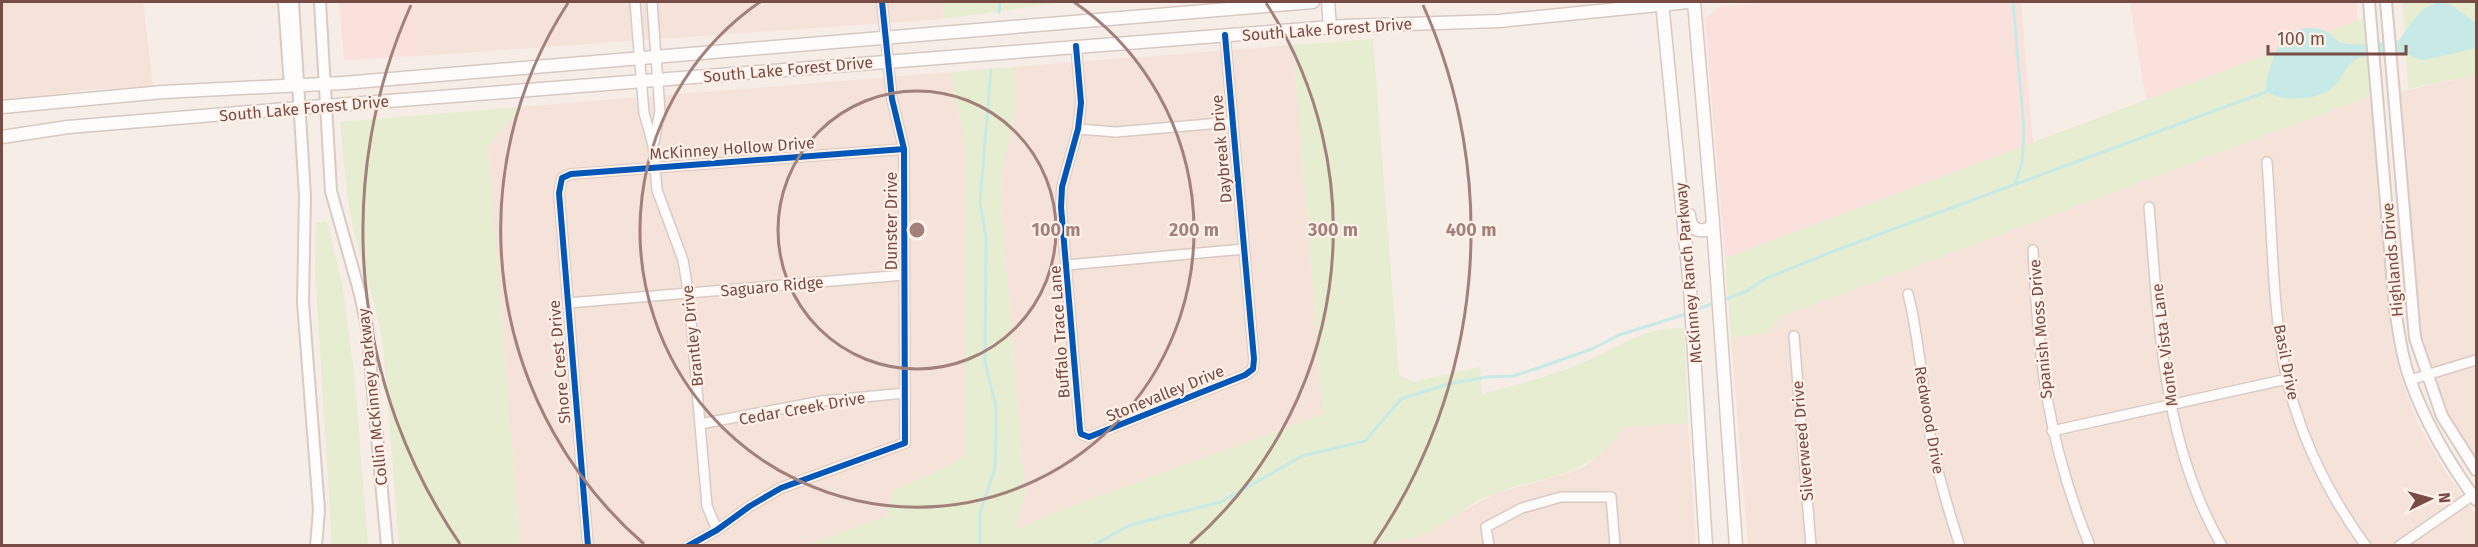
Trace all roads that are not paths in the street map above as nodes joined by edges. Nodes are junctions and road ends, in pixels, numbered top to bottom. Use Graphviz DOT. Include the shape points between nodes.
graph roads {
  1 [pos="284,2"];
  2 [pos="293,2"];
  3 [pos="320,2"];
  4 [pos="635,2"];
  5 [pos="652,2"];
  6 [pos="882,2"];
  7 [pos="1313,2"];
  8 [pos="1328,2"];
  9 [pos="1688,2"];
  10 [pos="1694,2"];
  11 [pos="2369,2"];
  12 [pos="2386,2"];
  13 [pos="1662,3"];
  14 [pos="1074,23"];
  15 [pos="1330,27"];
  16 [pos="1225,35"];
  17 [pos="885,39"];
  18 [pos="1076,46"];
  19 [pos="657,57"];
  20 [pos="639,58"];
  21 [pos="887,61"];
  22 [pos="659,80"];
  23 [pos="641,81"];
  24 [pos="326,83"];
  25 [pos="294,85"];
  26 [pos="327,106"];
  27 [pos="2,107"];
  28 [pos="299,108"];
  29 [pos="1232,122"];
  30 [pos="2396,124"];
  31 [pos="2381,126"];
  32 [pos="1078,129"];
  33 [pos="2,137"];
  34 [pos="653,145"];
  35 [pos="904,149"];
  36 [pos="2267,162"];
  37 [pos="656,168"];
  38 [pos="562,178"];
  39 [pos="1681,182"];
  40 [pos="2150,207"];
  41 [pos="1713,222"];
  42 [pos="1244,249"];
  43 [pos="2033,250"];
  44 [pos="1067,265"];
  45 [pos="904,275"];
  46 [pos="688,293"];
  47 [pos="1908,294"];
  48 [pos="568,303"];
  49 [pos="1794,336"];
  50 [pos="2476,360"];
  51 [pos="1253,369"];
  52 [pos="2426,375"];
  53 [pos="2287,379"];
  54 [pos="2410,380"];
  55 [pos="905,393"];
  56 [pos="2170,405"];
  57 [pos="700,424"];
  58 [pos="2052,431"];
  59 [pos="1085,436"];
  60 [pos="2476,470"];
  61 [pos="2475,496"];
  62 [pos="717,530"];
  63 [pos="316,546"];
  64 [pos="387,546"];
  65 [pos="588,546"];
  66 [pos="688,546"];
  67 [pos="1489,546"];
  68 [pos="1615,546"];
  69 [pos="1706,546"];
  70 [pos="1736,546"];
  71 [pos="1811,546"];
  72 [pos="1960,546"];
  73 [pos="2090,546"];
  74 [pos="2222,546"];
  75 [pos="2366,546"];
  76 [pos="2399,546"];
  1 -- 25 [label="street"];
  2 -- 25 [label="street"];
  3 -- 24 [label="street, Collin McKinney Parkway"];
  4 -- 20 [label="street, Brantley Drive"];
  5 -- 19 [label="street, Brantley Drive"];
  6 -- 17 [label="street, Dunster Drive"];
  7 -- 14 [label="main road, South Lake Forest Drive"];
  8 -- 15 [label="main road"];
  9 -- 13 [label="main road"];
  10 -- 41 [label="main road, McKinney Ranch Parkway"];
  11 -- 31 [label="street, Highlands Drive"];
  12 -- 30 [label="street, Highlands Drive"];
  13 -- 15 [label="main road, South Lake Forest Drive" via="1499,21"];
  13 -- 39 [label="main road, McKinney Ranch Parkway"];
  14 -- 17 [label="main road, South Lake Forest Drive"];
  14 -- 18 [label="main road"];
  15 -- 16 [label="main road, South Lake Forest Drive"];
  16 -- 18 [label="main road, South Lake Forest Drive"];
  16 -- 29 [label="street, Daybreak Drive"];
  17 -- 19 [label="main road, South Lake Forest Drive"];
  17 -- 21 [label="street, Dunster Drive"];
  18 -- 21 [label="main road, South Lake Forest Drive"];
  18 -- 32 [label="street, Buffalo Trace Lane" via="1081,103"];
  19 -- 20 [label="main road, South Lake Forest Drive"];
  19 -- 22 [label="street, Brantley Drive"];
  20 -- 23 [label="street, Brantley Drive"];
  20 -- 24 [label="main road, South Lake Forest Drive"];
  21 -- 22 [label="main road, South Lake Forest Drive"];
  21 -- 35 [label="street, Dunster Drive"];
  22 -- 23 [label="main road, South Lake Forest Drive"];
  22 -- 34 [label="street, Brantley Drive" via="660,111"];
  23 -- 26 [label="main road, South Lake Forest Drive"];
  23 -- 34 [label="street, Brantley Drive"];
  24 -- 25 [label="main road, South Lake Forest Drive"];
  24 -- 26 [label="street, Collin McKinney Parkway"];
  25 -- 27 [label="main road, South Lake Forest Drive"];
  25 -- 28 [label="street"];
  26 -- 28 [label="main road, South Lake Forest Drive"];
  26 -- 64 [label="street, Collin McKinney Parkway" via="331,191 367,327"];
  28 -- 33 [label="main road, South Lake Forest Drive" via="68,127"];
  28 -- 63 [label="street" via="306,224 303,302 319,510"];
  29 -- 32 [label="street" via="1116,132"];
  29 -- 42 [label="street, Daybreak Drive"];
  30 -- 31 [label="street"];
  30 -- 52 [label="street, Highlands Drive" via="2415,338"];
  31 -- 54 [label="street, Highlands Drive" via="2395,309"];
  32 -- 44 [label="street, Buffalo Trace Lane" via="1062,187"];
  34 -- 37 [label="street, Brantley Drive"];
  35 -- 37 [label="street, McKinney Hollow Drive"];
  35 -- 45 [label="street, Dunster Drive"];
  36 -- 53 [label="street, Basil Drive" via="2279,330"];
  37 -- 38 [label="street, McKinney Hollow Drive" via="571,174"];
  37 -- 46 [label="street, Brantley Drive" via="657,190 683,260"];
  38 -- 48 [label="street, Shore Crest Drive" via="559,193"];
  39 -- 41 [label="main road" via="1692,226 1706,230"];
  39 -- 69 [label="main road, McKinney Ranch Parkway"];
  40 -- 56 [label="street, Monte Vista Lane" via="2161,354"];
  41 -- 70 [label="main road, McKinney Ranch Parkway"];
  42 -- 44 [label="street"];
  42 -- 51 [label="street, Daybreak Drive"];
  43 -- 58 [label="street, Spanish Moss Drive" via="2040,360"];
  44 -- 59 [label="street, Buffalo Trace Lane" via="1080,430"];
  45 -- 46 [label="street, Saguaro Ridge"];
  45 -- 55 [label="street, Dunster Drive"];
  46 -- 48 [label="street, Saguaro Ridge"];
  46 -- 57 [label="street, Brantley Drive"];
  47 -- 72 [label="street, Redwood Drive" via="1935,459"];
  48 -- 65 [label="street, Shore Crest Drive"];
  49 -- 71 [label="street, Silverweed Drive"];
  50 -- 52 [label="street"];
  51 -- 59 [label="street, Stonevalley Drive" via="1094,436"];
  52 -- 54 [label="street"];
  52 -- 60 [label="street, Highlands Drive" via="2442,416"];
  53 -- 56 [label="street"];
  53 -- 75 [label="street, Basil Drive" via="2324,480"];
  54 -- 61 [label="street, Highlands Drive" via="2428,423"];
  55 -- 57 [label="street, Cedar Creek Drive" via="822,401"];
  55 -- 62 [label="street, Dunster Drive" via="905,443 781,488"];
  56 -- 58 [label="street"];
  56 -- 74 [label="street, Monte Vista Lane" via="2189,472"];
  57 -- 62 [label="street, Brantley Drive" via="707,506"];
  58 -- 73 [label="street, Spanish Moss Drive"];
  61 -- 76 [label="street"];
  62 -- 66 [label="street"];
  67 -- 68 [label="street" via="1486,528 1522,508 1561,497 1611,498"];
}
